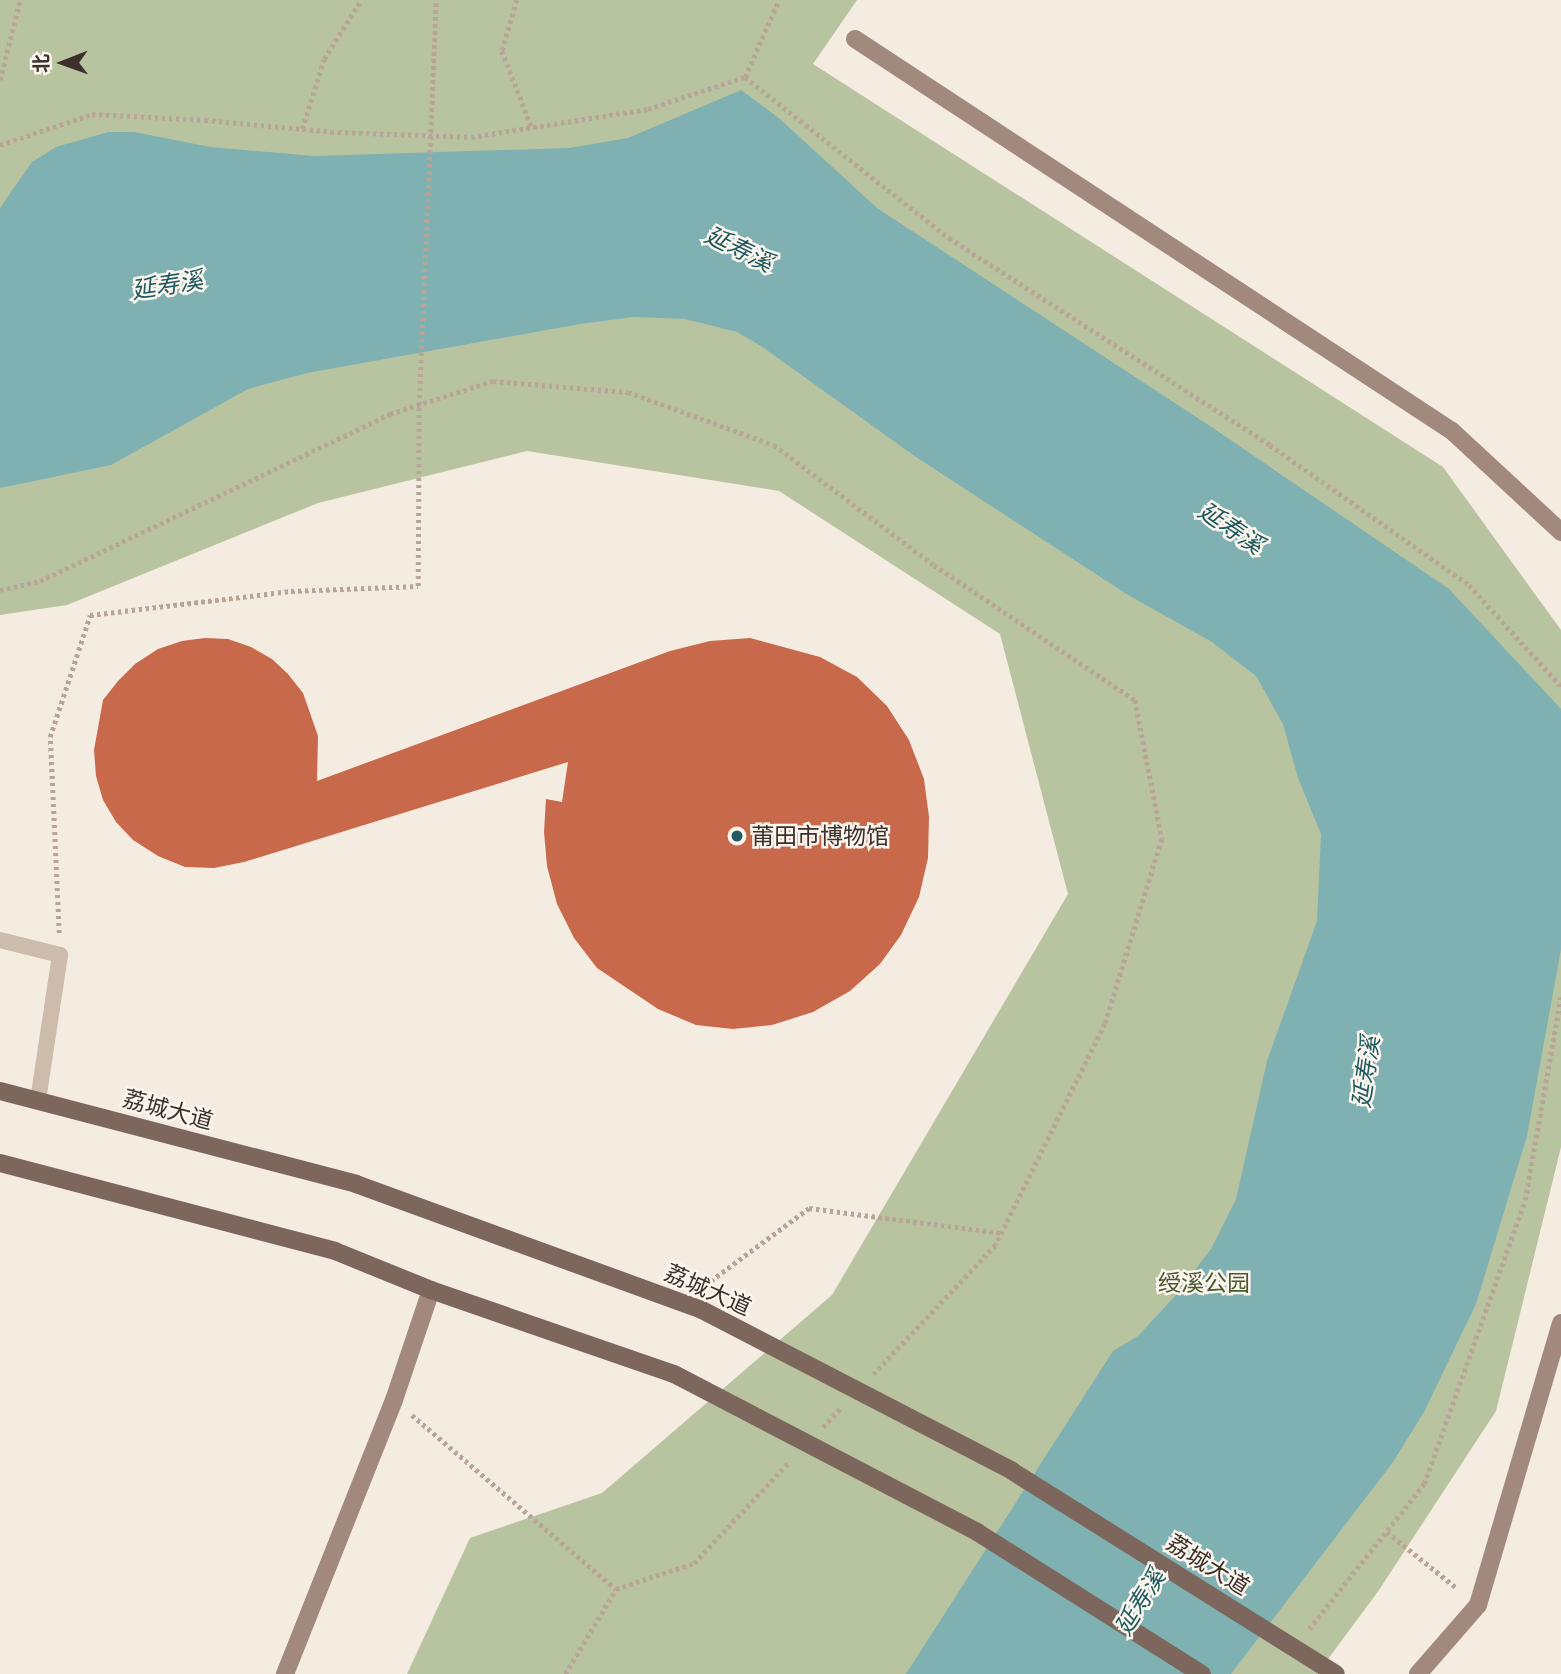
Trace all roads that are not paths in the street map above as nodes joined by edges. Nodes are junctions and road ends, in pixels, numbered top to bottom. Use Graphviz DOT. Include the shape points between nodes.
graph roads {
  1 [pos="855,39"];
  2 [pos="1561,532"];
  3 [pos="0,940"];
  4 [pos="0,1091"];
  5 [pos="38,1101"];
  6 [pos="0,1163"];
  7 [pos="431,1290"];
  8 [pos="1561,1323"];
  9 [pos="285,1674"];
  10 [pos="1202,1674"];
  11 [pos="1336,1674"];
  12 [pos="1418,1674"];
  1 -- 2 [label="street" via="1452,431"];
  3 -- 5 [label="lane" via="60,955"];
  4 -- 5 [label="main road, 荔城大道"];
  5 -- 11 [label="main road, 荔城大道, bridge" via="356,1184 702,1310 1012,1471"];
  6 -- 7 [label="main road" via="335,1251"];
  7 -- 9 [label="street" via="394,1400"];
  7 -- 10 [label="main road, bridge" via="674,1374 977,1532"];
  8 -- 12 [label="street" via="1478,1605"];
}
